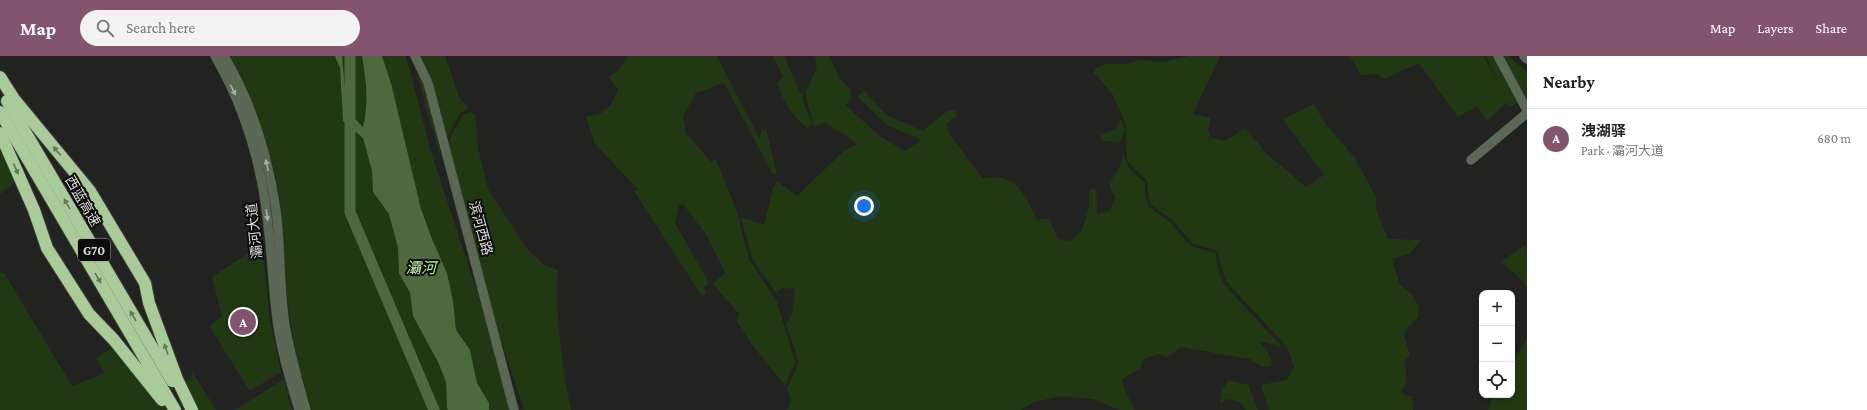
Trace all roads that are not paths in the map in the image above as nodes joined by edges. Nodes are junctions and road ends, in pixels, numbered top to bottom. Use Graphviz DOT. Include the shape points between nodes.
graph roads {
  1 [pos="215,56"];
  2 [pos="224,56"];
  3 [pos="415,56"];
  4 [pos="1498,56"];
  5 [pos="1524,56"];
  6 [pos="1527,59"];
  7 [pos="0,77"];
  8 [pos="0,89"];
  9 [pos="1527,110"];
  10 [pos="0,112"];
  11 [pos="1527,113"];
  12 [pos="0,133"];
  13 [pos="1471,160"];
  14 [pos="169,410"];
  15 [pos="175,410"];
  16 [pos="188,410"];
  17 [pos="192,410"];
  18 [pos="299,410"];
  19 [pos="306,410"];
  20 [pos="514,410"];
  1 -- 18 [label="street, 灞河大道, one-way" via="246,119 256,152 269,226 277,320"];
  19 -- 2 [label="street, 灞河大道, one-way" via="285,326 276,212 265,155 250,110"];
  3 -- 20 [label="street, 滨河西路" via="428,82"];
  4 -- 9 [label="street"];
  5 -- 6 [label="street"];
  17 -- 7 [label="highway, one-way" via="174,373 149,303 145,283 90,191 14,99"];
  16 -- 8 [label="highway, 西蓝高速 / G70, one-way"];
  10 -- 15 [label="highway, 西蓝高速 / G70, one-way"];
  11 -- 13 [label="street"];
  12 -- 14 [label="highway, one-way" via="34,210 47,248 89,314 114,340"];
}
